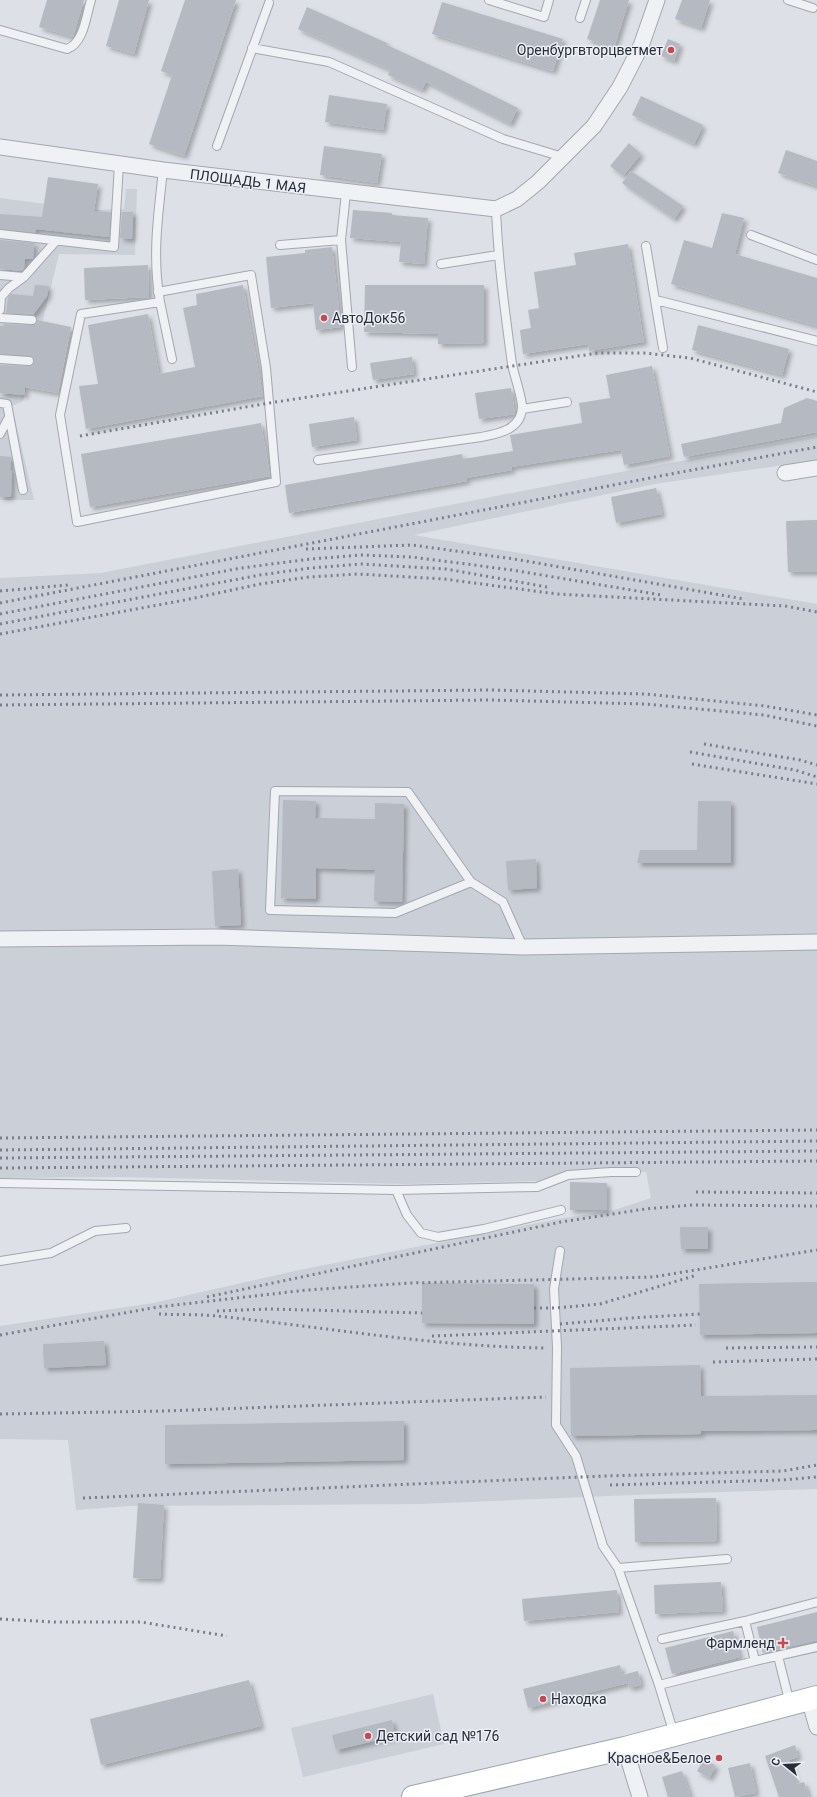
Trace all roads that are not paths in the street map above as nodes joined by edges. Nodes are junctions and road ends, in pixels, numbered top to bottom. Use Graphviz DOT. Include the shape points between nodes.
graph roads {
  1 [pos="91,0"];
  2 [pos="489,0"];
  3 [pos="549,0"];
  4 [pos="586,0"];
  5 [pos="657,0"];
  6 [pos="788,0"];
  7 [pos="269,3"];
  8 [pos="813,8"];
  9 [pos="580,18"];
  10 [pos="0,30"];
  11 [pos="252,48"];
  12 [pos="218,146"];
  13 [pos="0,147"];
  14 [pos="563,157"];
  15 [pos="119,164"];
  16 [pos="163,170"];
  17 [pos="346,193"];
  18 [pos="496,209"];
  19 [pos="0,234"];
  20 [pos="751,235"];
  21 [pos="341,240"];
  22 [pos="56,241"];
  23 [pos="280,245"];
  24 [pos="646,246"];
  25 [pos="498,255"];
  26 [pos="817,260"];
  27 [pos="441,264"];
  28 [pos="0,275"];
  29 [pos="24,277"];
  30 [pos="0,288"];
  31 [pos="9,288"];
  32 [pos="158,292"];
  33 [pos="656,300"];
  34 [pos="160,302"];
  35 [pos="0,310"];
  36 [pos="0,318"];
  37 [pos="32,320"];
  38 [pos="817,341"];
  39 [pos="663,348"];
  40 [pos="0,359"];
  41 [pos="172,359"];
  42 [pos="29,361"];
  43 [pos="352,367"];
  44 [pos="567,402"];
  45 [pos="0,403"];
  46 [pos="522,408"];
  47 [pos="9,417"];
  48 [pos="0,434"];
  49 [pos="318,460"];
  50 [pos="817,468"];
  51 [pos="785,473"];
  52 [pos="23,490"];
  53 [pos="471,882"];
  54 [pos="0,939"];
  55 [pos="817,942"];
  56 [pos="523,947"];
  57 [pos="636,1172"];
  58 [pos="0,1183"];
  59 [pos="396,1190"];
  60 [pos="561,1210"];
  61 [pos="126,1228"];
  62 [pos="560,1251"];
  63 [pos="0,1261"];
  64 [pos="727,1559"];
  65 [pos="618,1568"];
  66 [pos="817,1602"];
  67 [pos="745,1621"];
  68 [pos="662,1639"];
  69 [pos="817,1647"];
  70 [pos="778,1656"];
  71 [pos="755,1661"];
  72 [pos="659,1685"];
  73 [pos="805,1700"];
  74 [pos="817,1727"];
  75 [pos="674,1735"];
  76 [pos="625,1748"];
  77 [pos="413,1797"];
  78 [pos="640,1797"];
  1 -- 10 [label="lane" via="79,40 75,46 67,50"];
  2 -- 3 [label="lane" via="544,17"];
  4 -- 9 [label="lane"];
  5 -- 14 [label="street" via="641,46 620,87 594,126"];
  6 -- 8 [label="lane"];
  7 -- 11 [label="lane"];
  11 -- 12 [label="lane"];
  11 -- 14 [label="lane" via="329,62 504,139"];
  13 -- 15 [label="street, ПЛОЩАДЬ 1 МАЯ"];
  14 -- 18 [label="street" via="517,199"];
  15 -- 16 [label="street, ПЛОЩАДЬ 1 МАЯ"];
  15 -- 22 [label="lane" via="114,247"];
  16 -- 17 [label="street, ПЛОЩАДЬ 1 МАЯ"];
  16 -- 32 [label="lane" via="156,237 155,267"];
  17 -- 18 [label="street, ПЛОЩАДЬ 1 МАЯ"];
  17 -- 21 [label="lane"];
  18 -- 25 [label="lane"];
  19 -- 22 [label="lane"];
  20 -- 26 [label="lane"];
  21 -- 23 [label="lane"];
  21 -- 43 [label="lane"];
  22 -- 29 [label="lane"];
  24 -- 33 [label="lane"];
  25 -- 27 [label="lane"];
  25 -- 46 [label="lane" via="512,366"];
  28 -- 29 [label="lane"];
  29 -- 31 [label="lane"];
  30 -- 31 [label="lane"];
  31 -- 35 [label="lane" via="1,297"];
  32 -- 34 [label="lane"];
  32 -- 34 [label="lane" via="251,275 266,368 276,482 77,522 60,414 81,314"];
  33 -- 38 [label="lane"];
  33 -- 39 [label="lane"];
  34 -- 41 [label="lane"];
  36 -- 37 [label="lane"];
  40 -- 42 [label="lane"];
  44 -- 46 [label="lane"];
  45 -- 47 [label="lane" via="7,404"];
  46 -- 49 [label="lane" via="516,423 503,433"];
  47 -- 48 [label="lane"];
  47 -- 52 [label="lane"];
  50 -- 51 [label="street"];
  53 -- 53 [label="lane" via="408,792 275,791 270,910 394,913"];
  53 -- 56 [label="lane" via="504,902"];
  54 -- 56 [label="street" via="216,937"];
  55 -- 56 [label="street"];
  57 -- 59 [label="lane" via="568,1175 537,1187"];
  58 -- 59 [label="lane"];
  59 -- 60 [label="lane" via="407,1215 421,1233 438,1237 484,1229"];
  61 -- 63 [label="lane" via="95,1231 50,1253"];
  62 -- 65 [label="lane" via="554,1289 557,1347 556,1425 576,1456 603,1546"];
  64 -- 65 [label="lane"];
  65 -- 72 [label="lane"];
  66 -- 67 [label="lane"];
  67 -- 68 [label="lane"];
  67 -- 71 [label="lane"];
  69 -- 70 [label="lane"];
  70 -- 71 [label="lane"];
  70 -- 73 [label="lane"];
  71 -- 72 [label="lane"];
  72 -- 75 [label="lane"];
  73 -- 74 [label="street"];
  73 -- 75 [label="main road"];
  75 -- 76 [label="main road"];
  76 -- 77 [label="main road"];
  76 -- 78 [label="street"];
}
